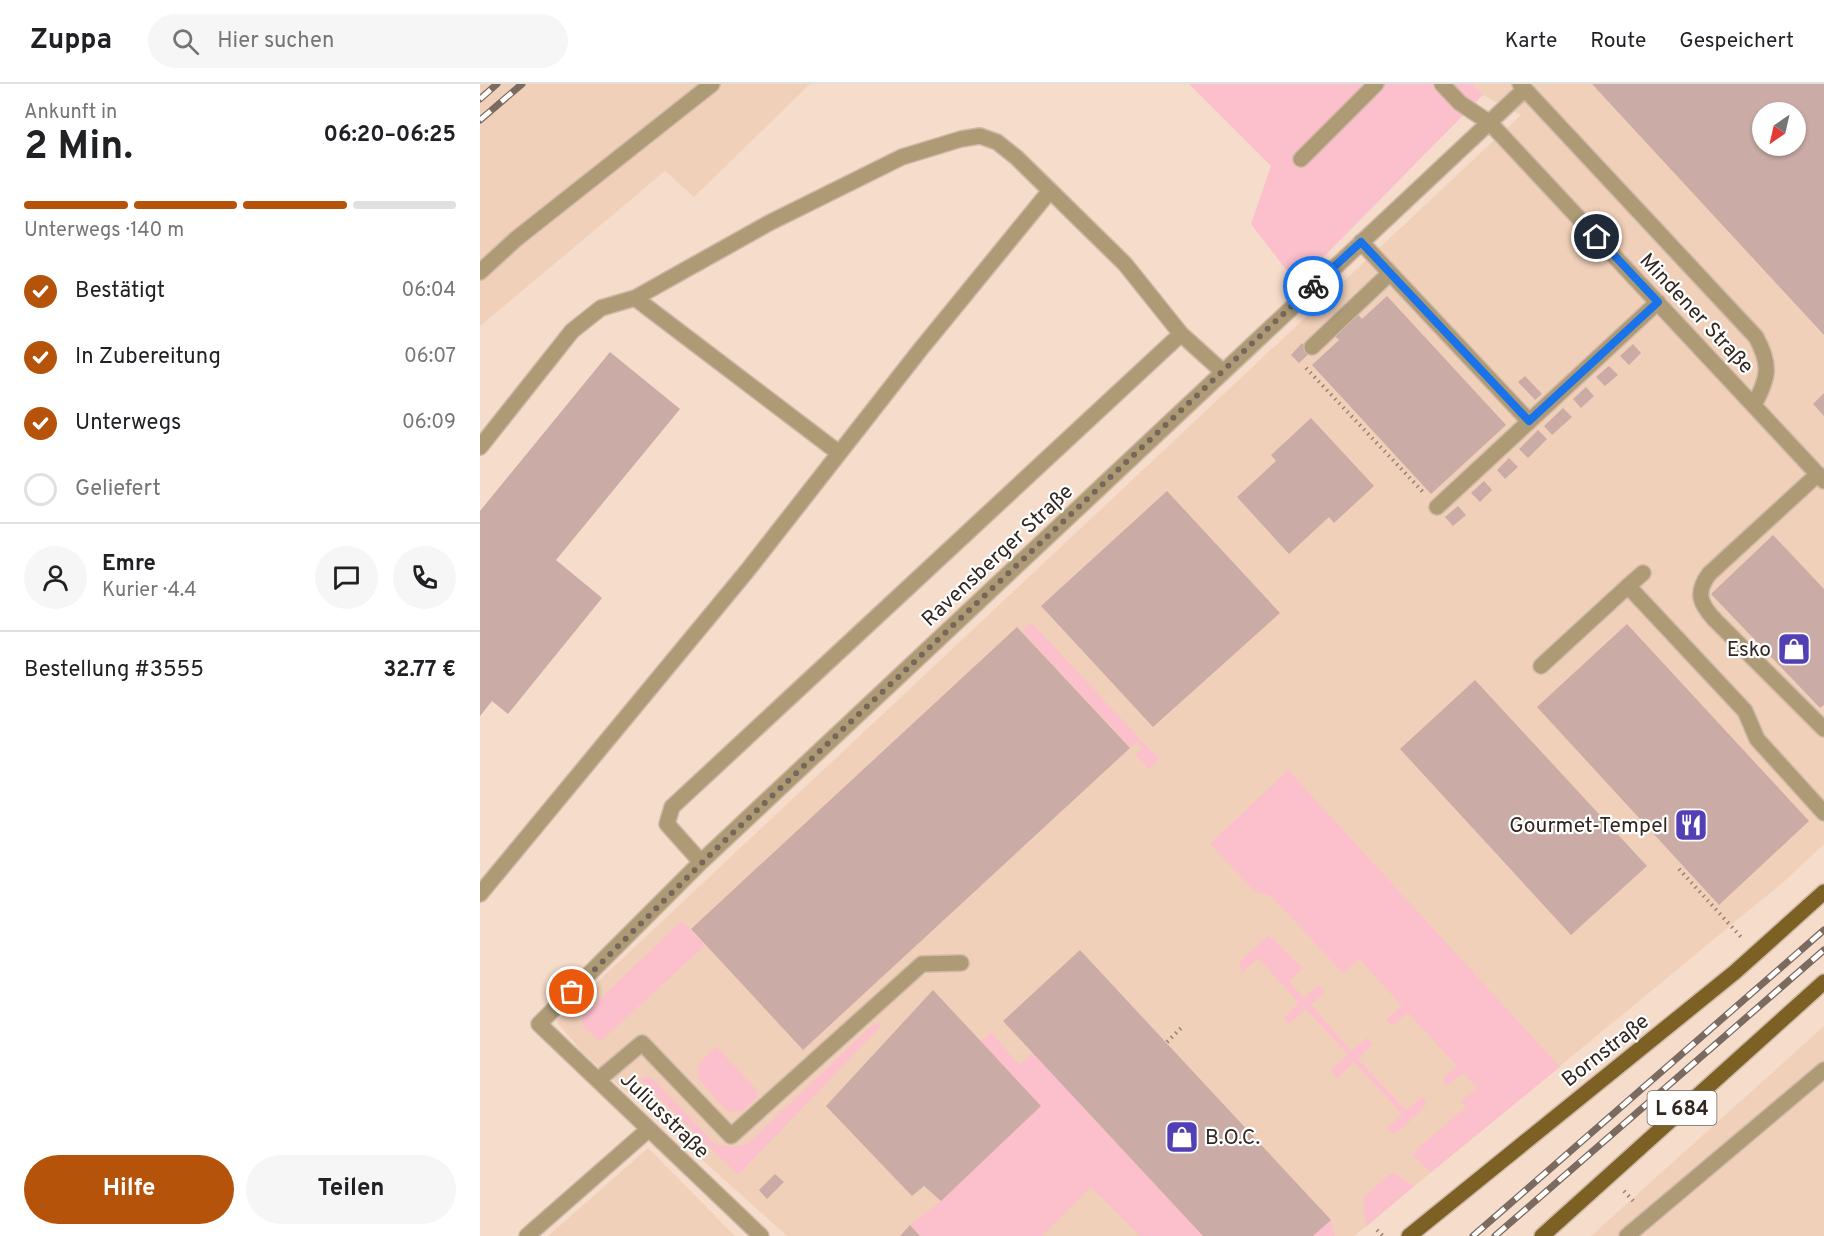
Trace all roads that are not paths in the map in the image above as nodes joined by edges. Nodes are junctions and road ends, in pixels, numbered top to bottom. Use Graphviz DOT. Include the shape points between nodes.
graph roads {
  1 [pos="712,84"];
  2 [pos="1376,84"];
  3 [pos="1442,84"];
  4 [pos="1523,87"];
  5 [pos="1490,123"];
  6 [pos="1301,159"];
  7 [pos="1049,192"];
  8 [pos="1361,242"];
  9 [pos="480,272"];
  10 [pos="1390,273"];
  11 [pos="634,298"];
  12 [pos="1658,302"];
  13 [pos="1181,334"];
  14 [pos="1312,347"];
  15 [pos="1222,371"];
  16 [pos="1754,405"];
  17 [pos="1529,421"];
  18 [pos="480,447"];
  19 [pos="839,453"];
  20 [pos="1821,477"];
  21 [pos="1437,507"];
  22 [pos="1643,573"];
  23 [pos="1628,586"];
  24 [pos="1540,666"];
  25 [pos="1824,729"];
  26 [pos="1824,813"];
  27 [pos="702,862"];
  28 [pos="1824,891"];
  29 [pos="480,894"];
  30 [pos="961,963"];
  31 [pos="1824,982"];
  32 [pos="539,1024"];
  33 [pos="1824,1070"];
  34 [pos="598,1080"];
  35 [pos="649,1129"];
  36 [pos="527,1236"];
  37 [pos="761,1236"];
  38 [pos="1409,1236"];
  39 [pos="1542,1236"];
  40 [pos="1627,1236"];
  1 -- 9 [label="street"];
  2 -- 6 [label="street"];
  3 -- 5 [label="street, Mindener Straße" via="1460,103"];
  4 -- 5 [label="street, Ravensberger Straße"];
  4 -- 16 [label="street" via="1756,337 1767,365 1765,383"];
  5 -- 8 [label="street, Ravensberger Straße"];
  5 -- 12 [label="street, Mindener Straße"];
  7 -- 11 [label="street" via="997,142 980,136 961,139 902,157 769,223"];
  7 -- 13 [label="street" via="1125,264"];
  7 -- 19 [label="street"];
  8 -- 10 [label="street"];
  8 -- 15 [label="street, Ravensberger Straße"];
  10 -- 14 [label="street"];
  10 -- 17 [label="street"];
  11 -- 18 [label="street" via="601,308 572,331"];
  11 -- 19 [label="street"];
  12 -- 16 [label="street, Mindener Straße"];
  12 -- 17 [label="street"];
  13 -- 15 [label="street"];
  13 -- 27 [label="street" via="672,807 667,824"];
  15 -- 27 [label="street, Ravensberger Straße"];
  16 -- 20 [label="street, Mindener Straße"];
  17 -- 21 [label="street"];
  19 -- 29 [label="street" via="747,571"];
  20 -- 25 [label="street" via="1709,574 1699,594 1715,620"];
  22 -- 23 [label="street"];
  23 -- 24 [label="street"];
  23 -- 26 [label="street" via="1745,711 1757,739"];
  27 -- 32 [label="street, Ravensberger Straße"];
  28 -- 38 [label="main road, Bornstraße" via="1735,972"];
  30 -- 34 [label="street" via="922,964 731,1136 642,1043"];
  31 -- 39 [label="main road, L 684"];
  32 -- 34 [label="street, Juliusstraße"];
  33 -- 40 [label="street"];
  34 -- 35 [label="street, Juliusstraße"];
  35 -- 36 [label="street"];
  35 -- 37 [label="street, Juliusstraße"];
}
